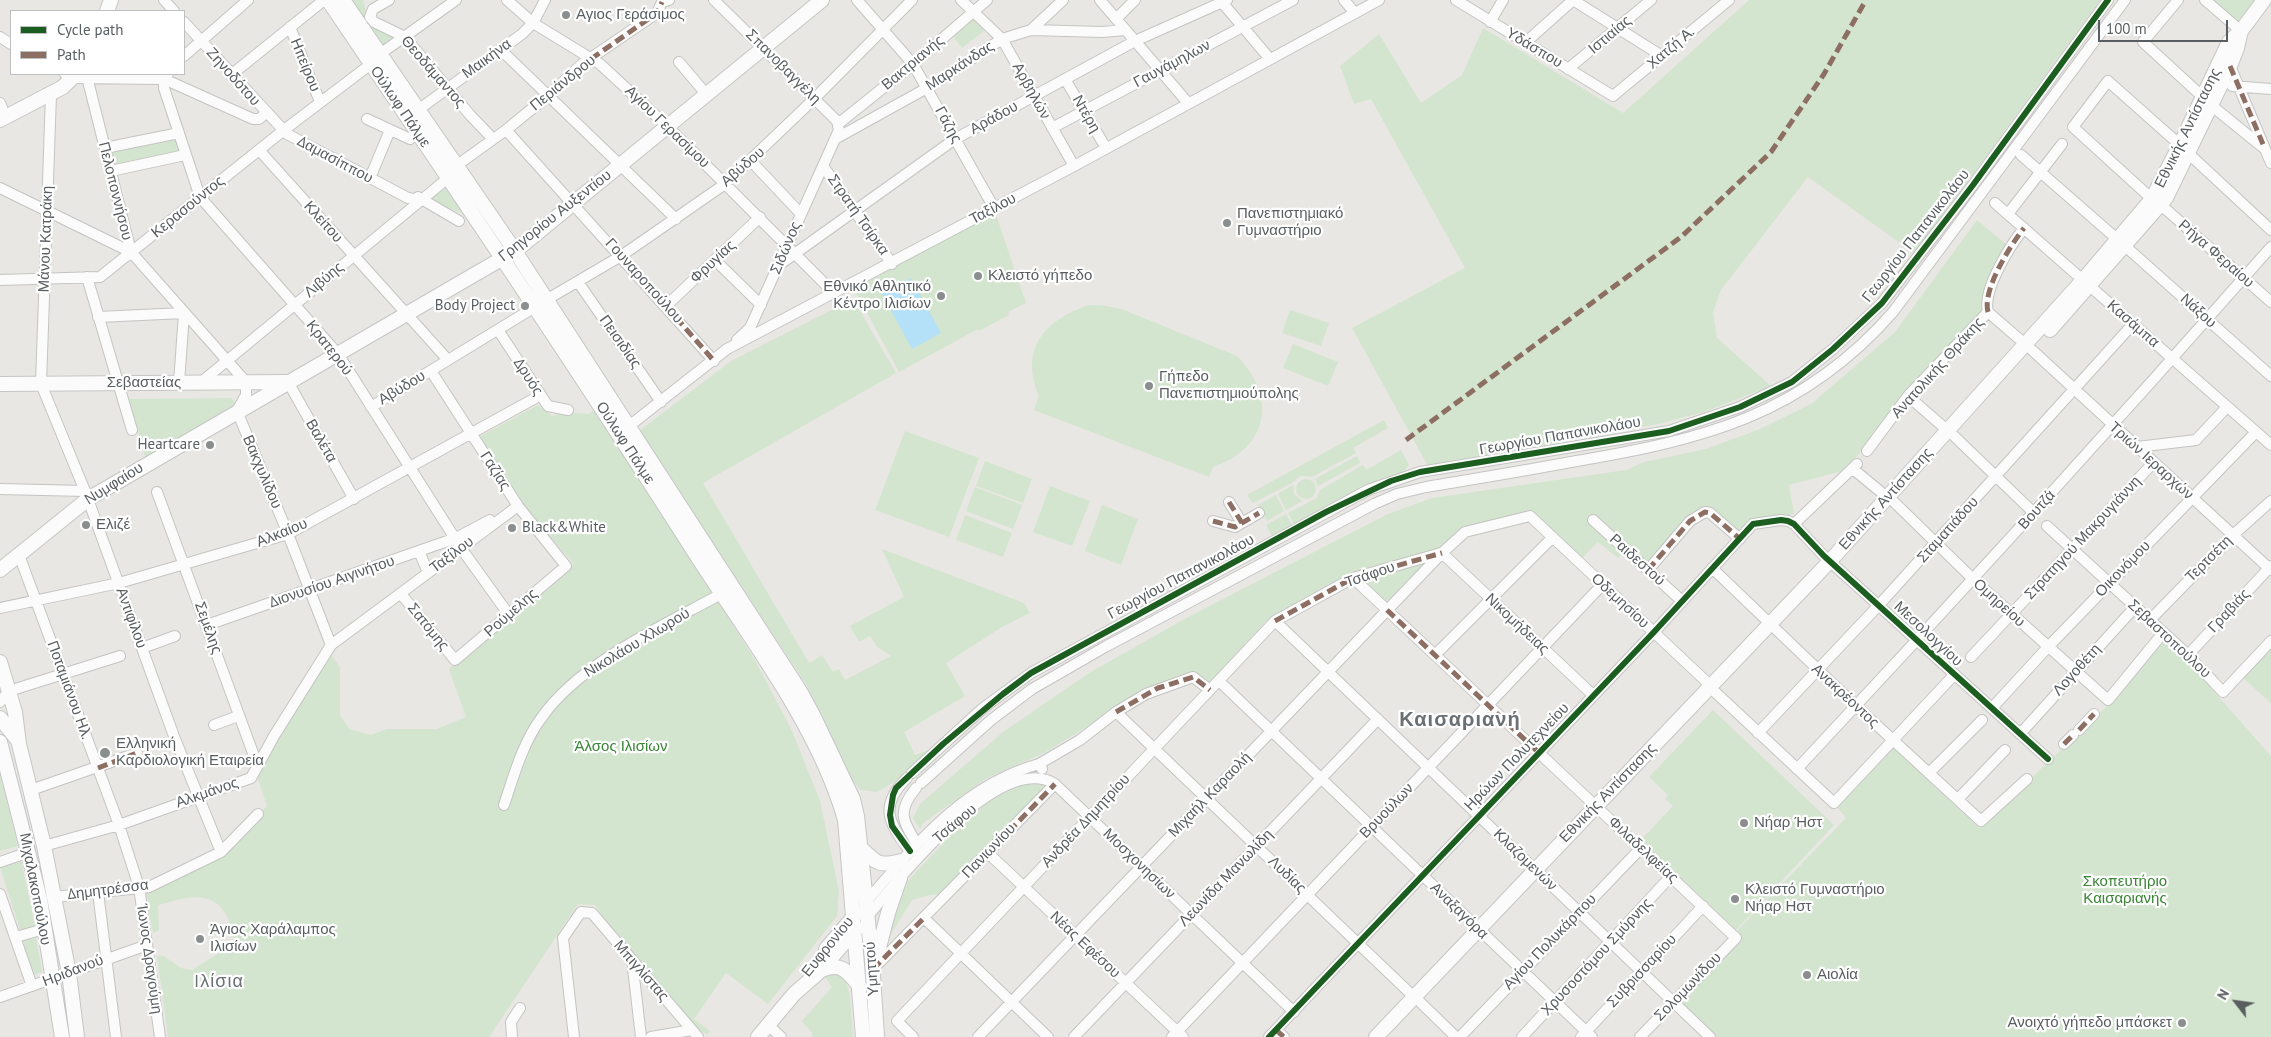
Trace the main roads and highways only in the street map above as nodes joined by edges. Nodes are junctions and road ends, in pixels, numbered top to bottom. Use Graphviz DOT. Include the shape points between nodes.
graph roads {
  1 [pos="343,0"];
  2 [pos="822,0"];
  3 [pos="2264,0"];
  4 [pos="321,1"];
  5 [pos="2241,31"];
  6 [pos="376,59"];
  7 [pos="75,75"];
  8 [pos="2207,101"];
  9 [pos="3,118"];
  10 [pos="509,255"];
  11 [pos="288,382"];
  12 [pos="0,384"];
  13 [pos="237,411"];
  14 [pos="624,430"];
  15 [pos="0,570"];
  16 [pos="0,662"];
  17 [pos="4,697"];
  18 [pos="0,718"];
  19 [pos="0,742"];
  20 [pos="19,744"];
  21 [pos="860,848"];
  22 [pos="909,852"];
  23 [pos="900,878"];
  24 [pos="866,902"];
  25 [pos="854,916"];
  26 [pos="868,916"];
  27 [pos="854,932"];
  28 [pos="873,969"];
  29 [pos="818,973"];
  30 [pos="860,987"];
  31 [pos="794,994"];
  32 [pos="1417,1000"];
  33 [pos="62,1037"];
  34 [pos="77,1037"];
  35 [pos="758,1037"];
  36 [pos="862,1037"];
  37 [pos="877,1037"];
  38 [pos="1376,1037"];
  39 [pos="1387,1037"];
  1 -- 6 [label="main road, Ούλωφ Πάλμε"];
  2 -- 10 [label="main road, Γρηγορίου Αυξεντίου"];
  3 -- 5 [label="main road, Εθνικής Αντίστασης"];
  4 -- 6 [label="main road, Ούλωφ Πάλμε"];
  5 -- 8 [label="main road, Εθνικής Αντίστασης" via="2230,66"];
  5 -- 8 [label="main road, Εθνικής Αντίστασης" via="2228,42"];
  6 -- 10 [label="main road, Ούλωφ Πάλμε" via="448,178"];
  6 -- 10 [label="main road, Ούλωφ Πάλμε" via="418,110"];
  7 -- 9 [label="main road" via="63,87"];
  8 -- 32 [label="main road, Εθνικής Αντίστασης" via="2157,202 2087,283 1833,564"];
  10 -- 11 [label="main road, Γρηγορίου Αυξεντίου"];
  10 -- 14 [label="main road, Ούλωφ Πάλμε"];
  11 -- 12 [label="main road, Σεβαστείας"];
  11 -- 13 [label="main road, Γρηγορίου Αυξεντίου"];
  13 -- 15 [label="main road, Νυμφαίου" via="87,495"];
  14 -- 21 [label="main road, Ούλωφ Πάλμε" via="813,715 853,799"];
  14 -- 25 [label="main road, Ούλωφ Πάλμε" via="721,594 803,721 837,794 845,820"];
  16 -- 17 [label="main road, Μιχαλακοπούλου"];
  17 -- 20 [label="main road, Μιχαλακοπούλου"];
  18 -- 20 [label="main road, Μιχαλακοπούλου"];
  19 -- 33 [label="main road, Μιχαλακοπούλου" via="40,899"];
  20 -- 34 [label="main road, Μιχαλακοπούλου" via="44,846 69,973"];
  21 -- 22 [label="main road" via="879,864 886,865"];
  21 -- 24 [label="main road, Ούλωφ Πάλμε"];
  23 -- 28 [label="main road"];
  24 -- 25 [label="main road, Ευφρονίου"];
  24 -- 26 [label="main road, Υμηττού"];
  25 -- 27 [label="main road, Υμηττού"];
  25 -- 31 [label="main road, Ευφρονίου" via="801,980"];
  26 -- 27 [label="main road, Ευφρονίου"];
  26 -- 28 [label="main road, Υμηττού"];
  27 -- 29 [label="main road, Ευφρονίου"];
  27 -- 30 [label="main road, Υμηττού"];
  28 -- 37 [label="main road, Υμηττού"];
  29 -- 30 [label="main road" via="831,966 838,967"];
  29 -- 31 [label="main road, Ευφρονίου"];
  30 -- 36 [label="main road, Υμηττού"];
  31 -- 35 [label="main road, Ευφρονίου"];
  32 -- 38 [label="main road, Εθνικής Αντίστασης"];
  32 -- 39 [label="main road, Εθνικής Αντίστασης"];
}
